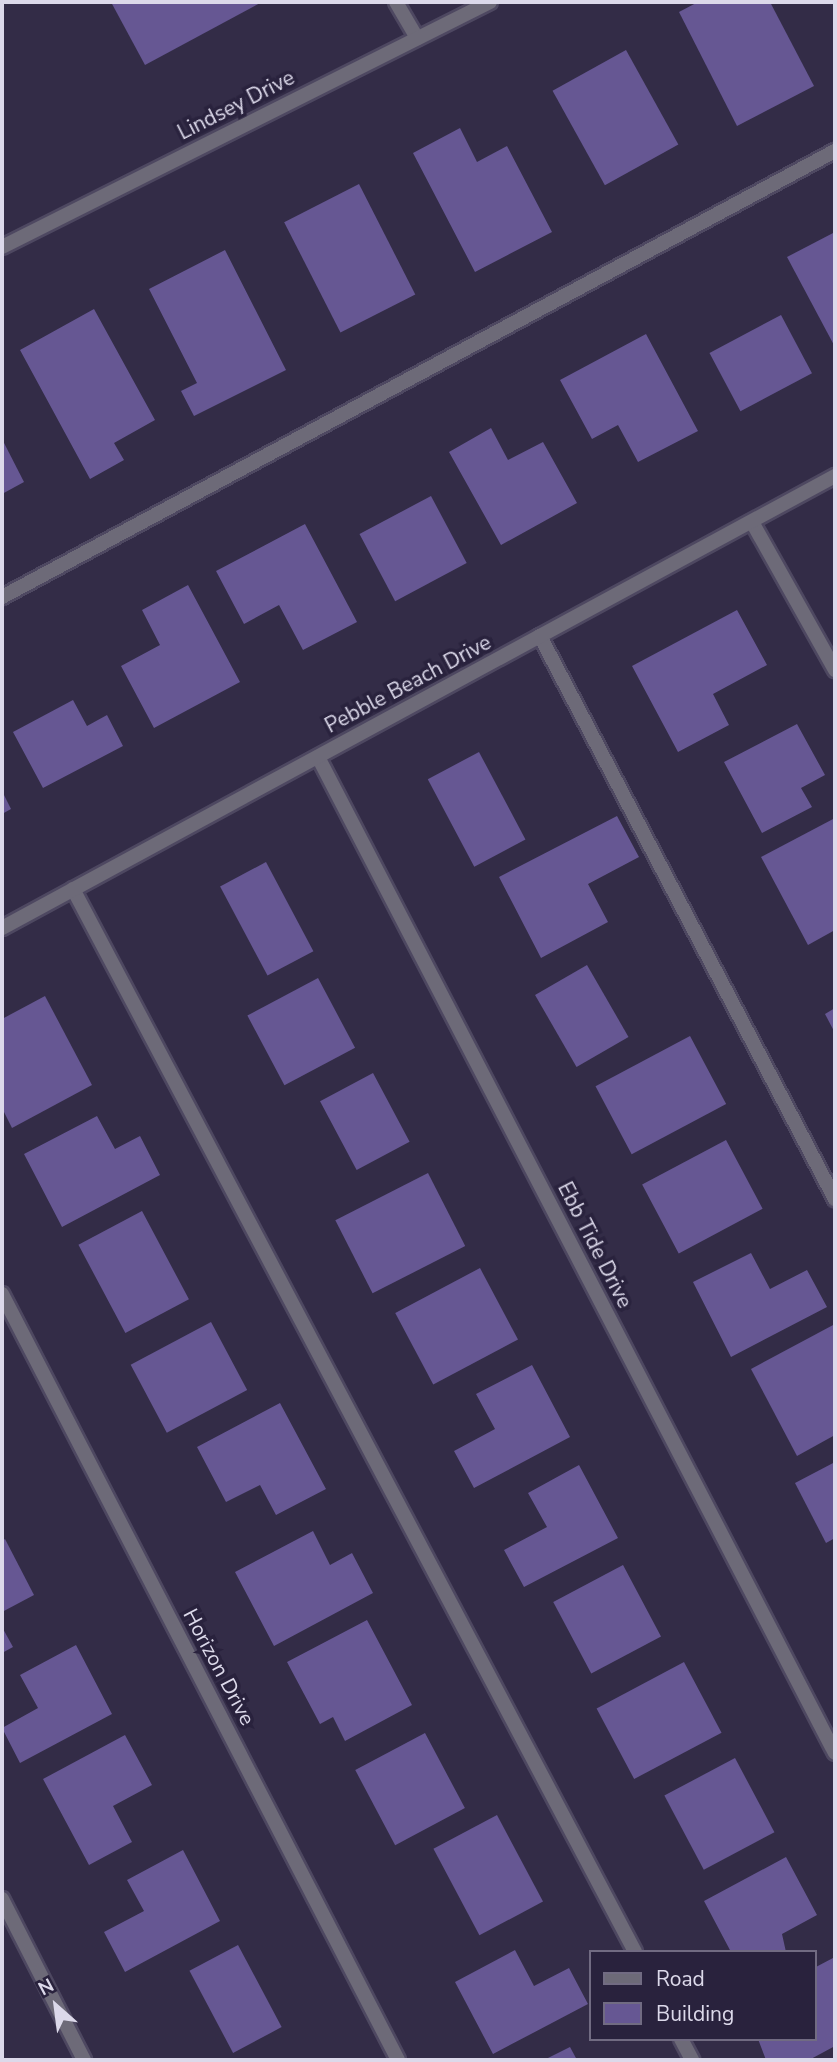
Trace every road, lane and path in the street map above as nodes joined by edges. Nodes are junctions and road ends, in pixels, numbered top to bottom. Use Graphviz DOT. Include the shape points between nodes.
graph roads {
  1 [pos="396,2"];
  2 [pos="490,2"];
  3 [pos="417,38"];
  4 [pos="835,150"];
  5 [pos="2,247"];
  6 [pos="835,476"];
  7 [pos="752,522"];
  8 [pos="2,597"];
  9 [pos="540,636"];
  10 [pos="835,670"];
  11 [pos="318,757"];
  12 [pos="73,890"];
  13 [pos="2,928"];
  14 [pos="835,1199"];
  15 [pos="2,1294"];
  16 [pos="835,1753"];
  17 [pos="2,1899"];
  18 [pos="634,1950"];
  19 [pos="682,2041"];
  20 [pos="84,2060"];
  21 [pos="398,2060"];
  22 [pos="692,2060"];
  1 -- 3 [label="street"];
  2 -- 3 [label="street, Lindsey Drive"];
  3 -- 5 [label="street, Lindsey Drive"];
  4 -- 8 [label="street"];
  6 -- 7 [label="street, Pebble Beach Drive"];
  7 -- 9 [label="street, Pebble Beach Drive"];
  7 -- 10 [label="street"];
  9 -- 11 [label="street, Pebble Beach Drive"];
  9 -- 14 [label="street"];
  11 -- 12 [label="street, Pebble Beach Drive"];
  11 -- 16 [label="street, Ebb Tide Drive"];
  12 -- 13 [label="street, Pebble Beach Drive"];
  12 -- 18 [label="street"];
  15 -- 21 [label="street, Horizon Drive"];
  17 -- 20 [label="street"];
  19 -- 22 [label="street"];
}
